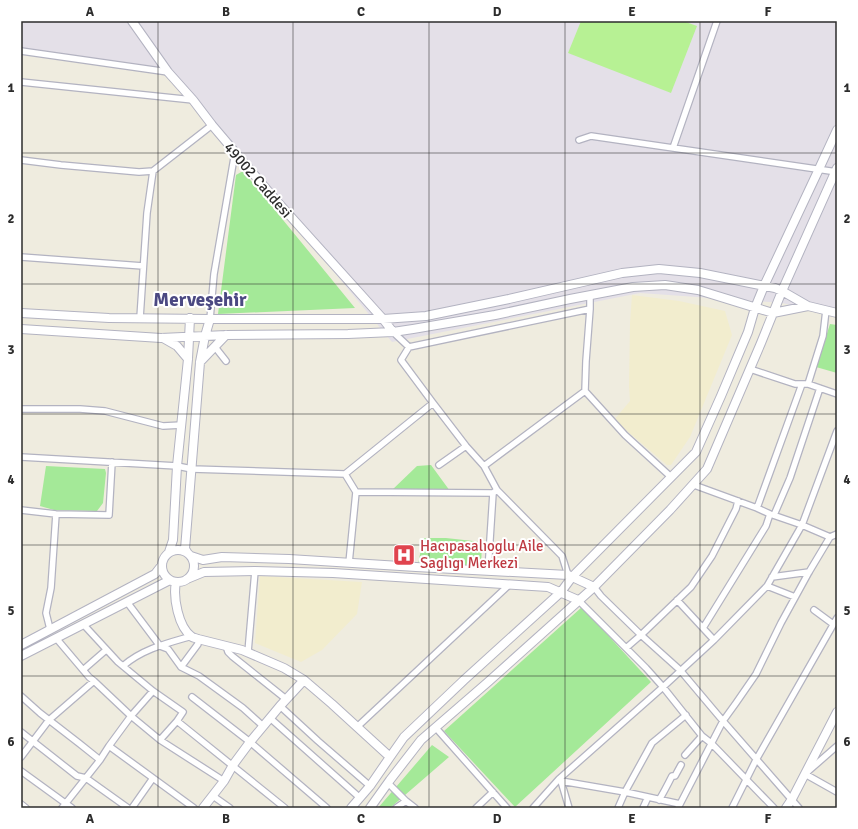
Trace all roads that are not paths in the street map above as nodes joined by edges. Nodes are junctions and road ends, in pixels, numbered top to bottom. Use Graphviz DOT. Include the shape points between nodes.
graph roads {
  1 [pos="132,21"];
  2 [pos="716,21"];
  3 [pos="21,51"];
  4 [pos="168,72"];
  5 [pos="21,82"];
  6 [pos="193,100"];
  7 [pos="212,126"];
  8 [pos="837,130"];
  9 [pos="579,140"];
  10 [pos="673,148"];
  11 [pos="235,152"];
  12 [pos="21,160"];
  13 [pos="819,169"];
  14 [pos="153,171"];
  15 [pos="836,171"];
  16 [pos="21,256"];
  17 [pos="143,266"];
  18 [pos="764,286"];
  19 [pos="782,291"];
  20 [pos="590,295"];
  21 [pos="808,306"];
  22 [pos="755,308"];
  23 [pos="590,309"];
  24 [pos="826,310"];
  25 [pos="21,313"];
  26 [pos="773,313"];
  27 [pos="837,313"];
  28 [pos="140,318"];
  29 [pos="190,318"];
  30 [pos="210,319"];
  31 [pos="383,319"];
  32 [pos="21,329"];
  33 [pos="393,332"];
  34 [pos="226,335"];
  35 [pos="205,336"];
  36 [pos="189,337"];
  37 [pos="161,338"];
  38 [pos="215,347"];
  39 [pos="409,348"];
  40 [pos="188,359"];
  41 [pos="226,361"];
  42 [pos="200,362"];
  43 [pos="750,369"];
  44 [pos="805,384"];
  45 [pos="820,388"];
  46 [pos="585,390"];
  47 [pos="837,394"];
  48 [pos="433,403"];
  49 [pos="21,409"];
  50 [pos="182,425"];
  51 [pos="837,431"];
  52 [pos="466,446"];
  53 [pos="834,447"];
  54 [pos="21,457"];
  55 [pos="112,462"];
  56 [pos="439,465"];
  57 [pos="177,466"];
  58 [pos="484,466"];
  59 [pos="192,469"];
  60 [pos="345,474"];
  61 [pos="671,477"];
  62 [pos="694,485"];
  63 [pos="495,491"];
  64 [pos="356,492"];
  65 [pos="738,501"];
  66 [pos="757,508"];
  67 [pos="21,510"];
  68 [pos="56,514"];
  69 [pos="772,515"];
  70 [pos="802,525"];
  71 [pos="837,534"];
  72 [pos="830,537"];
  73 [pos="168,552"];
  74 [pos="189,554"];
  75 [pos="348,563"];
  76 [pos="162,565"];
  77 [pos="255,571"];
  78 [pos="488,571"];
  79 [pos="809,572"];
  80 [pos="570,576"];
  81 [pos="772,577"];
  82 [pos="187,579"];
  83 [pos="173,581"];
  84 [pos="509,585"];
  85 [pos="767,586"];
  86 [pos="594,587"];
  87 [pos="560,592"];
  88 [pos="795,596"];
  89 [pos="578,600"];
  90 [pos="677,600"];
  91 [pos="127,602"];
  92 [pos="814,610"];
  93 [pos="837,618"];
  94 [pos="83,624"];
  95 [pos="834,624"];
  96 [pos="703,628"];
  97 [pos="50,629"];
  98 [pos="641,635"];
  99 [pos="56,638"];
  100 [pos="195,638"];
  101 [pos="714,640"];
  102 [pos="21,645"];
  103 [pos="160,646"];
  104 [pos="226,646"];
  105 [pos="626,648"];
  106 [pos="106,650"];
  107 [pos="248,652"];
  108 [pos="21,656"];
  109 [pos="123,666"];
  110 [pos="181,667"];
  111 [pos="83,670"];
  112 [pos="680,670"];
  113 [pos="304,680"];
  114 [pos="94,681"];
  115 [pos="663,687"];
  116 [pos="153,691"];
  117 [pos="21,696"];
  118 [pos="192,698"];
  119 [pos="283,702"];
  120 [pos="837,712"];
  121 [pos="686,715"];
  122 [pos="131,716"];
  123 [pos="270,718"];
  124 [pos="49,720"];
  125 [pos="723,721"];
  126 [pos="176,722"];
  127 [pos="263,726"];
  128 [pos="358,727"];
  129 [pos="436,728"];
  130 [pos="21,732"];
  131 [pos="702,736"];
  132 [pos="160,740"];
  133 [pos="33,741"];
  134 [pos="250,742"];
  135 [pos="711,743"];
  136 [pos="109,746"];
  137 [pos="837,746"];
  138 [pos="685,755"];
  139 [pos="21,757"];
  140 [pos="390,757"];
  141 [pos="100,760"];
  142 [pos="756,760"];
  143 [pos="681,765"];
  144 [pos="232,766"];
  145 [pos="21,771"];
  146 [pos="805,774"];
  147 [pos="86,778"];
  148 [pos="153,778"];
  149 [pos="746,779"];
  150 [pos="560,780"];
  151 [pos="224,781"];
  152 [pos="388,783"];
  153 [pos="370,786"];
  154 [pos="493,792"];
  155 [pos="625,792"];
  156 [pos="837,792"];
  157 [pos="213,796"];
  158 [pos="359,797"];
  159 [pos="648,797"];
  160 [pos="792,799"];
  161 [pos="406,800"];
  162 [pos="659,800"];
  163 [pos="21,804"];
  164 [pos="64,806"];
  165 [pos="679,806"];
  166 [pos="26,808"];
  167 [pos="72,808"];
  168 [pos="128,808"];
  169 [pos="132,808"];
  170 [pos="194,808"];
  171 [pos="203,808"];
  172 [pos="230,808"];
  173 [pos="285,808"];
  174 [pos="327,808"];
  175 [pos="351,808"];
  176 [pos="370,808"];
  177 [pos="396,808"];
  178 [pos="415,808"];
  179 [pos="476,808"];
  180 [pos="507,808"];
  181 [pos="533,808"];
  182 [pos="569,808"];
  183 [pos="618,808"];
  184 [pos="643,808"];
  185 [pos="732,808"];
  186 [pos="774,808"];
  187 [pos="786,808"];
  188 [pos="799,808"];
  1 -- 4 [label="street, 49002 Caddesi"];
  2 -- 10 [label="street"];
  3 -- 4 [label="street"];
  4 -- 6 [label="street, 49002 Caddesi"];
  5 -- 6 [label="street"];
  6 -- 7 [label="street, 49002 Caddesi"];
  7 -- 11 [label="street, 49002 Caddesi"];
  7 -- 14 [label="street"];
  8 -- 13 [label="street"];
  9 -- 10 [label="street" via="591,136"];
  10 -- 13 [label="street"];
  11 -- 30 [label="street" via="214,274"];
  11 -- 31 [label="street, 49002 Caddesi"];
  12 -- 14 [label="street" via="139,172"];
  13 -- 15 [label="street"];
  13 -- 18 [label="street"];
  14 -- 17 [label="street"];
  15 -- 19 [label="street"];
  16 -- 17 [label="street"];
  17 -- 28 [label="street"];
  18 -- 19 [label="street"];
  18 -- 22 [label="street"];
  18 -- 31 [label="street" via="700,273 659,269 622,273 426,316"];
  19 -- 21 [label="street"];
  19 -- 26 [label="street"];
  20 -- 22 [label="street" via="633,287 665,285 698,290"];
  20 -- 23 [label="street"];
  20 -- 33 [label="street" via="495,315"];
  21 -- 24 [label="street"];
  21 -- 26 [label="street"];
  22 -- 26 [label="street"];
  22 -- 61 [label="street" via="748,332 696,452"];
  23 -- 39 [label="street"];
  23 -- 46 [label="street"];
  24 -- 27 [label="street"];
  24 -- 44 [label="street" via="824,336"];
  25 -- 28 [label="street"];
  26 -- 43 [label="street"];
  28 -- 29 [label="street"];
  29 -- 30 [label="street"];
  29 -- 36 [label="street"];
  30 -- 31 [label="street"];
  30 -- 35 [label="street"];
  31 -- 33 [label="street, 49002 Caddesi"];
  32 -- 37 [label="street"];
  33 -- 34 [label="street"];
  33 -- 39 [label="street"];
  34 -- 35 [label="street"];
  34 -- 38 [label="street"];
  35 -- 36 [label="street"];
  35 -- 42 [label="street"];
  36 -- 37 [label="street"];
  36 -- 40 [label="street"];
  37 -- 40 [label="street" via="176,346"];
  38 -- 41 [label="street"];
  38 -- 42 [label="street"];
  39 -- 48 [label="street" via="401,360"];
  40 -- 50 [label="street"];
  42 -- 59 [label="street"];
  43 -- 44 [label="street" via="795,384"];
  43 -- 62 [label="street" via="707,469"];
  44 -- 45 [label="street"];
  44 -- 66 [label="street"];
  45 -- 47 [label="street"];
  45 -- 69 [label="street" via="790,478"];
  46 -- 58 [label="street"];
  46 -- 61 [label="street" via="626,435"];
  48 -- 52 [label="street"];
  48 -- 60 [label="street"];
  49 -- 50 [label="street" via="105,411 164,426"];
  50 -- 57 [label="street"];
  51 -- 53 [label="street"];
  52 -- 56 [label="street"];
  52 -- 58 [label="street"];
  53 -- 70 [label="street"];
  54 -- 55 [label="street"];
  55 -- 57 [label="street"];
  55 -- 68 [label="street" via="109,515"];
  57 -- 59 [label="street"];
  57 -- 73 [label="street" via="173,540"];
  58 -- 63 [label="street"];
  59 -- 60 [label="street"];
  59 -- 74 [label="street" via="185,549"];
  60 -- 64 [label="street"];
  61 -- 80 [label="street"];
  62 -- 65 [label="street"];
  62 -- 86 [label="street"];
  63 -- 64 [label="street"];
  63 -- 78 [label="street"];
  63 -- 80 [label="street" via="562,556"];
  64 -- 75 [label="street"];
  65 -- 66 [label="street"];
  65 -- 90 [label="street" via="712,556 691,587"];
  66 -- 69 [label="street"];
  67 -- 68 [label="street"];
  68 -- 97 [label="street" via="51,588 46,613"];
  69 -- 70 [label="street"];
  69 -- 96 [label="street"];
  70 -- 72 [label="street"];
  70 -- 81 [label="street"];
  71 -- 72 [label="street"];
  72 -- 79 [label="street"];
  73 -- 74 [label="street" via="178,549"];
  73 -- 76 [label="street" via="162,560"];
  74 -- 75 [label="street" via="204,560 222,557"];
  74 -- 82 [label="street" via="194,566"];
  75 -- 78 [label="street"];
  76 -- 83 [label="street" via="164,574"];
  76 -- 97 [label="street" via="155,574"];
  77 -- 82 [label="street" via="204,572"];
  77 -- 84 [label="street"];
  77 -- 107 [label="street"];
  78 -- 80 [label="street"];
  79 -- 81 [label="street"];
  79 -- 88 [label="street"];
  80 -- 86 [label="street"];
  80 -- 87 [label="street"];
  81 -- 85 [label="street"];
  82 -- 83 [label="street"];
  83 -- 91 [label="street"];
  83 -- 100 [label="street" via="178,617"];
  84 -- 87 [label="street" via="548,587"];
  84 -- 128 [label="street"];
  85 -- 88 [label="street"];
  85 -- 101 [label="street"];
  86 -- 89 [label="street"];
  86 -- 98 [label="street"];
  87 -- 89 [label="street"];
  87 -- 140 [label="street" via="404,737"];
  88 -- 125 [label="street" via="756,674"];
  89 -- 105 [label="street"];
  89 -- 129 [label="street"];
  90 -- 96 [label="street"];
  90 -- 98 [label="street"];
  91 -- 94 [label="street"];
  91 -- 103 [label="street"];
  92 -- 95 [label="street"];
  93 -- 95 [label="street"];
  94 -- 99 [label="street"];
  94 -- 106 [label="street"];
  95 -- 142 [label="street"];
  96 -- 101 [label="street"];
  97 -- 102 [label="street"];
  98 -- 105 [label="street"];
  98 -- 112 [label="street"];
  99 -- 108 [label="street"];
  99 -- 111 [label="street"];
  100 -- 103 [label="street"];
  100 -- 104 [label="street"];
  100 -- 110 [label="street" via="198,644"];
  101 -- 112 [label="street"];
  103 -- 109 [label="street" via="131,659"];
  103 -- 110 [label="street" via="168,649"];
  104 -- 107 [label="street"];
  104 -- 119 [label="street" via="232,656"];
  105 -- 115 [label="street"];
  106 -- 109 [label="street"];
  106 -- 111 [label="street"];
  107 -- 113 [label="street"];
  109 -- 116 [label="street"];
  110 -- 127 [label="street" via="199,676"];
  111 -- 114 [label="street"];
  112 -- 115 [label="street"];
  112 -- 125 [label="street"];
  113 -- 119 [label="street"];
  113 -- 128 [label="street"];
  114 -- 122 [label="street"];
  114 -- 124 [label="street"];
  115 -- 121 [label="street"];
  115 -- 150 [label="street"];
  116 -- 122 [label="street"];
  116 -- 126 [label="street" via="183,712"];
  117 -- 124 [label="street"];
  118 -- 134 [label="street"];
  119 -- 123 [label="street"];
  119 -- 153 [label="street" via="318,741"];
  120 -- 146 [label="street"];
  121 -- 131 [label="street"];
  121 -- 155 [label="street" via="652,743"];
  122 -- 132 [label="street"];
  122 -- 136 [label="street"];
  123 -- 127 [label="street"];
  123 -- 158 [label="street"];
  124 -- 133 [label="street"];
  124 -- 141 [label="street"];
  125 -- 135 [label="street"];
  125 -- 142 [label="street"];
  126 -- 132 [label="street"];
  126 -- 144 [label="street"];
  127 -- 134 [label="street"];
  128 -- 140 [label="street"];
  129 -- 152 [label="street" via="421,740"];
  129 -- 154 [label="street"];
  130 -- 133 [label="street"];
  131 -- 135 [label="street"];
  131 -- 138 [label="street"];
  132 -- 151 [label="street"];
  133 -- 139 [label="street"];
  133 -- 147 [label="street" via="77,776"];
  134 -- 144 [label="street"];
  134 -- 174 [label="street"];
  135 -- 149 [label="street"];
  135 -- 165 [label="street"];
  136 -- 141 [label="street"];
  136 -- 148 [label="street"];
  137 -- 146 [label="street"];
  140 -- 153 [label="street"];
  141 -- 147 [label="street"];
  142 -- 149 [label="street"];
  142 -- 160 [label="street"];
  143 -- 162 [label="street"];
  144 -- 151 [label="street"];
  144 -- 173 [label="street"];
  145 -- 164 [label="street"];
  146 -- 156 [label="street"];
  146 -- 160 [label="street"];
  147 -- 164 [label="street"];
  147 -- 168 [label="street"];
  148 -- 169 [label="street"];
  148 -- 170 [label="street"];
  149 -- 185 [label="street"];
  149 -- 186 [label="street"];
  150 -- 155 [label="street"];
  150 -- 181 [label="street"];
  150 -- 182 [label="street"];
  151 -- 157 [label="street"];
  152 -- 161 [label="street"];
  152 -- 176 [label="street"];
  153 -- 158 [label="street"];
  154 -- 179 [label="street"];
  154 -- 180 [label="street"];
  155 -- 159 [label="street"];
  155 -- 183 [label="street"];
  157 -- 171 [label="street"];
  157 -- 172 [label="street"];
  158 -- 175 [label="street"];
  159 -- 162 [label="street"];
  159 -- 184 [label="street"];
  160 -- 187 [label="street"];
  160 -- 188 [label="street"];
  161 -- 177 [label="street"];
  161 -- 178 [label="street"];
  162 -- 165 [label="street"];
  163 -- 166 [label="street"];
  164 -- 167 [label="street"];
}
